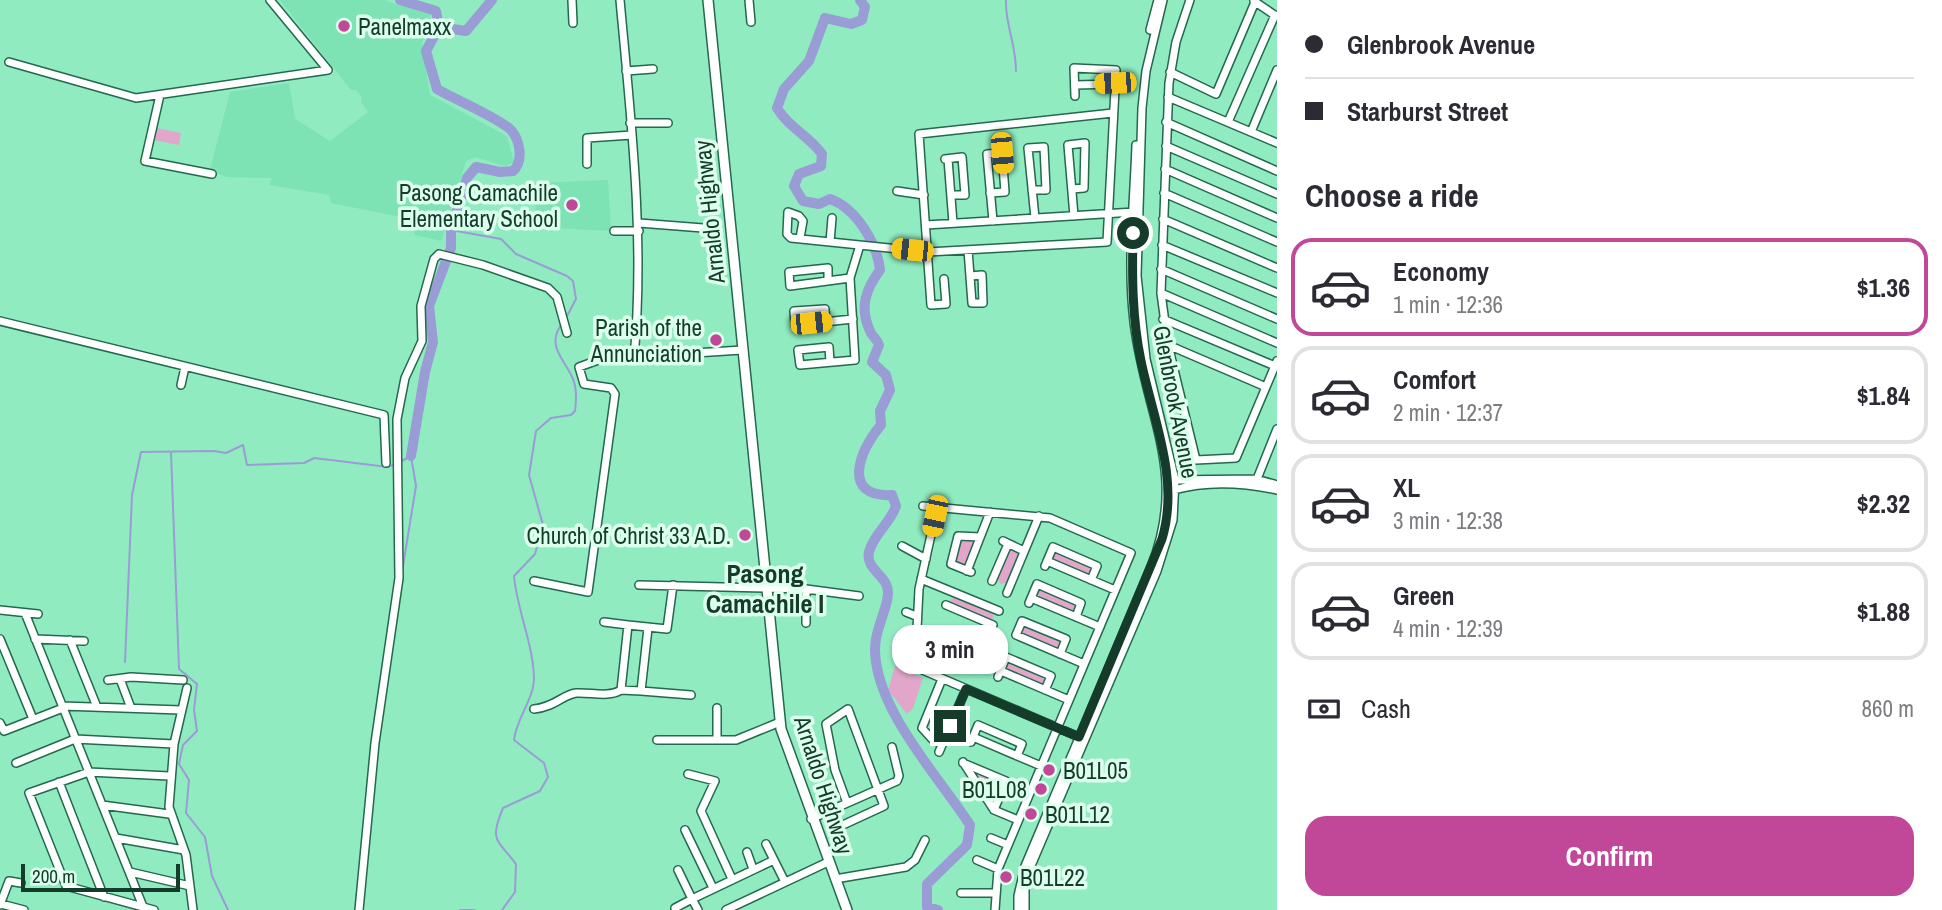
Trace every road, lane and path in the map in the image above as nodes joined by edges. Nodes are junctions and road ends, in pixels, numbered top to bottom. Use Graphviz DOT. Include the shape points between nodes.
graph roads {
  1 [pos="270,0"];
  2 [pos="572,0"];
  3 [pos="620,0"];
  4 [pos="708,0"];
  5 [pos="749,0"];
  6 [pos="1158,0"];
  7 [pos="1163,0"];
  8 [pos="1190,0"];
  9 [pos="1254,1"];
  10 [pos="1276,16"];
  11 [pos="751,22"];
  12 [pos="573,23"];
  13 [pos="9,62"];
  14 [pos="653,69"];
  15 [pos="626,71"];
  16 [pos="1277,71"];
  17 [pos="1170,72"];
  18 [pos="1115,83"];
  19 [pos="1075,85"];
  20 [pos="160,94"];
  21 [pos="1075,96"];
  22 [pos="1168,97"];
  23 [pos="1113,113"];
  24 [pos="1166,122"];
  25 [pos="1228,122"];
  26 [pos="631,123"];
  27 [pos="668,123"];
  28 [pos="1251,132"];
  29 [pos="1277,133"];
  30 [pos="632,135"];
  31 [pos="1275,142"];
  32 [pos="1166,145"];
  33 [pos="587,164"];
  34 [pos="1165,169"];
  35 [pos="1277,171"];
  36 [pos="212,174"];
  37 [pos="1032,190"];
  38 [pos="1072,190"];
  39 [pos="897,191"];
  40 [pos="990,193"];
  41 [pos="1164,193"];
  42 [pos="1277,194"];
  43 [pos="924,195"];
  44 [pos="951,195"];
  45 [pos="1134,212"];
  46 [pos="1108,214"];
  47 [pos="1074,216"];
  48 [pos="832,218"];
  49 [pos="1035,218"];
  50 [pos="1277,218"];
  51 [pos="1163,219"];
  52 [pos="993,221"];
  53 [pos="953,223"];
  54 [pos="926,225"];
  55 [pos="639,227"];
  56 [pos="703,228"];
  57 [pos="614,231"];
  58 [pos="800,239"];
  59 [pos="830,242"];
  60 [pos="1277,242"];
  61 [pos="860,245"];
  62 [pos="1162,245"];
  63 [pos="968,250"];
  64 [pos="928,252"];
  65 [pos="1277,268"];
  66 [pos="1161,269"];
  67 [pos="970,276"];
  68 [pos="850,278"];
  69 [pos="930,280"];
  70 [pos="828,281"];
  71 [pos="1161,293"];
  72 [pos="1277,293"];
  73 [pos="853,319"];
  74 [pos="1163,319"];
  75 [pos="1277,319"];
  76 [pos="0,321"];
  77 [pos="826,321"];
  78 [pos="567,333"];
  79 [pos="1277,343"];
  80 [pos="1168,345"];
  81 [pos="742,350"];
  82 [pos="635,358"];
  83 [pos="830,362"];
  84 [pos="1276,364"];
  85 [pos="185,367"];
  86 [pos="181,384"];
  87 [pos="1266,387"];
  88 [pos="1277,429"];
  89 [pos="386,463"];
  90 [pos="1172,480"];
  91 [pos="1255,482"];
  92 [pos="1277,485"];
  93 [pos="1172,490"];
  94 [pos="1277,491"];
  95 [pos="923,506"];
  96 [pos="937,508"];
  97 [pos="990,512"];
  98 [pos="1039,516"];
  99 [pos="980,537"];
  100 [pos="902,546"];
  101 [pos="1024,551"];
  102 [pos="926,559"];
  103 [pos="921,579"];
  104 [pos="1091,580"];
  105 [pos="534,581"];
  106 [pos="639,584"];
  107 [pos="673,585"];
  108 [pos="766,589"];
  109 [pos="806,589"];
  110 [pos="1115,590"];
  111 [pos="951,592"];
  112 [pos="859,596"];
  113 [pos="0,610"];
  114 [pos="906,612"];
  115 [pos="25,613"];
  116 [pos="38,614"];
  117 [pos="916,616"];
  118 [pos="1076,617"];
  119 [pos="604,622"];
  120 [pos="806,624"];
  121 [pos="628,625"];
  122 [pos="1100,627"];
  123 [pos="648,628"];
  124 [pos="915,635"];
  125 [pos="0,639"];
  126 [pos="35,639"];
  127 [pos="71,640"];
  128 [pos="85,641"];
  129 [pos="938,645"];
  130 [pos="1060,654"];
  131 [pos="1084,664"];
  132 [pos="120,679"];
  133 [pos="942,679"];
  134 [pos="108,680"];
  135 [pos="183,680"];
  136 [pos="187,688"];
  137 [pos="966,689"];
  138 [pos="621,690"];
  139 [pos="1045,690"];
  140 [pos="641,691"];
  141 [pos="691,695"];
  142 [pos="1069,700"];
  143 [pos="62,707"];
  144 [pos="97,707"];
  145 [pos="131,708"];
  146 [pos="717,708"];
  147 [pos="534,709"];
  148 [pos="181,710"];
  149 [pos="33,719"];
  150 [pos="0,723"];
  151 [pos="1057,728"];
  152 [pos="782,729"];
  153 [pos="1079,737"];
  154 [pos="75,739"];
  155 [pos="657,740"];
  156 [pos="717,740"];
  157 [pos="174,744"];
  158 [pos="892,747"];
  159 [pos="1017,756"];
  160 [pos="16,763"];
  161 [pos="1041,766"];
  162 [pos="89,772"];
  163 [pos="688,774"];
  164 [pos="169,776"];
  165 [pos="59,782"];
  166 [pos="879,788"];
  167 [pos="847,803"];
  168 [pos="102,805"];
  169 [pos="994,810"];
  170 [pos="169,814"];
  171 [pos="811,819"];
  172 [pos="1018,820"];
  173 [pos="845,824"];
  174 [pos="685,830"];
  175 [pos="116,838"];
  176 [pos="991,838"];
  177 [pos="925,840"];
  178 [pos="766,844"];
  179 [pos="1008,845"];
  180 [pos="184,850"];
  181 [pos="747,852"];
  182 [pos="774,860"];
  183 [pos="977,860"];
  184 [pos="828,862"];
  185 [pos="753,869"];
  186 [pos="998,869"];
  187 [pos="678,870"];
  188 [pos="130,872"];
  189 [pos="732,879"];
  190 [pos="835,879"];
  191 [pos="785,882"];
  192 [pos="21,883"];
  193 [pos="190,886"];
  194 [pos="713,888"];
  195 [pos="961,893"];
  196 [pos="994,893"];
  197 [pos="104,897"];
  198 [pos="692,899"];
  199 [pos="0,904"];
  200 [pos="675,908"];
  201 [pos="144,909"];
  202 [pos="24,910"];
  203 [pos="153,910"];
  204 [pos="193,910"];
  205 [pos="359,910"];
  206 [pos="698,910"];
  207 [pos="726,910"];
  208 [pos="847,910"];
  209 [pos="995,910"];
  210 [pos="1018,910"];
  211 [pos="1025,910"];
  1 -- 20 [label="street" via="328,70"];
  2 -- 12 [label="street"];
  3 -- 15 [label="street"];
  4 -- 81 [label="main road, Arnaldo Highway"];
  5 -- 11 [label="street"];
  6 -- 45 [label="street, Glenbrook Avenue" via="1142,68"];
  7 -- 90 [label="street, Glenbrook Avenue" via="1143,94 1137,276 1146,359"];
  8 -- 17 [label="street"];
  9 -- 10 [label="street"];
  9 -- 17 [label="street" via="1218,92"];
  10 -- 25 [label="street"];
  13 -- 20 [label="street" via="136,98"];
  14 -- 15 [label="street"];
  15 -- 26 [label="street"];
  16 -- 28 [label="street"];
  17 -- 22 [label="street"];
  18 -- 19 [label="street"];
  18 -- 19 [label="street" via="1116,70 1074,68"];
  18 -- 23 [label="street"];
  19 -- 21 [label="street"];
  20 -- 36 [label="street" via="145,161"];
  22 -- 24 [label="street"];
  22 -- 25 [label="street"];
  23 -- 43 [label="street" via="919,134"];
  23 -- 46 [label="street"];
  24 -- 32 [label="street"];
  24 -- 35 [label="street"];
  25 -- 28 [label="street"];
  26 -- 27 [label="street"];
  26 -- 30 [label="street"];
  28 -- 31 [label="street"];
  29 -- 31 [label="street"];
  30 -- 33 [label="street" via="587,138"];
  30 -- 55 [label="street"];
  32 -- 34 [label="street"];
  32 -- 42 [label="street"];
  34 -- 41 [label="street"];
  34 -- 50 [label="street"];
  37 -- 37 [label="street" via="1028,148 1044,147 1046,190"];
  37 -- 49 [label="street"];
  38 -- 38 [label="street" via="1084,188 1085,143 1068,145"];
  38 -- 47 [label="street"];
  39 -- 43 [label="street"];
  40 -- 40 [label="street" via="987,155 1002,153 1005,192"];
  40 -- 52 [label="street"];
  41 -- 51 [label="street"];
  41 -- 60 [label="street"];
  43 -- 54 [label="street"];
  44 -- 44 [label="street" via="946,159 962,157 965,195"];
  44 -- 53 [label="street"];
  45 -- 46 [label="street"];
  45 -- 90 [label="street, Glenbrook Avenue" via="1134,324"];
  46 -- 47 [label="street"];
  46 -- 63 [label="street" via="1107,242"];
  47 -- 49 [label="street"];
  48 -- 59 [label="street"];
  49 -- 52 [label="street"];
  51 -- 62 [label="street"];
  51 -- 65 [label="street"];
  52 -- 53 [label="street"];
  53 -- 54 [label="street"];
  54 -- 64 [label="street"];
  55 -- 56 [label="street"];
  55 -- 57 [label="street"];
  55 -- 82 [label="street"];
  58 -- 59 [label="street"];
  59 -- 61 [label="street"];
  61 -- 64 [label="street"];
  61 -- 68 [label="street"];
  62 -- 66 [label="street"];
  62 -- 72 [label="street"];
  63 -- 64 [label="street"];
  63 -- 67 [label="street"];
  64 -- 69 [label="street"];
  66 -- 71 [label="street"];
  66 -- 75 [label="street"];
  68 -- 70 [label="street"];
  68 -- 73 [label="street"];
  69 -- 69 [label="street" via="931,305 946,304 946,278"];
  70 -- 70 [label="street" via="828,268 789,272 790,286"];
  71 -- 74 [label="street"];
  71 -- 79 [label="street"];
  73 -- 77 [label="street"];
  73 -- 83 [label="street" via="855,360"];
  74 -- 80 [label="street"];
  74 -- 84 [label="street"];
  76 -- 85 [label="street"];
  77 -- 77 [label="street" via="795,325 793,312 825,309"];
  78 -- 205 [label="street" via="557,298 548,288 462,259 444,255 434,259 421,306 422,341 405,378 397,419 399,578 375,743"];
  80 -- 87 [label="street"];
  80 -- 87 [label="street" via="1196,460 1236,458"];
  81 -- 82 [label="street"];
  81 -- 108 [label="main road, Arnaldo Highway"];
  82 -- 105 [label="street" via="601,359 578,368 584,384 611,388 615,394 588,592"];
  83 -- 83 [label="street" via="800,365 798,351 829,347"];
  84 -- 87 [label="street"];
  85 -- 86 [label="street"];
  85 -- 89 [label="street" via="384,415"];
  88 -- 91 [label="street"];
  90 -- 91 [label="street"];
  90 -- 93 [label="street, Glenbrook Avenue"];
  91 -- 92 [label="street"];
  91 -- 93 [label="street"];
  91 -- 94 [label="street"];
  93 -- 153 [label="street, Glenbrook Avenue" via="1162,539"];
  93 -- 211 [label="street, Glenbrook Avenue" via="1167,545 1030,868"];
  95 -- 96 [label="street"];
  96 -- 97 [label="street"];
  96 -- 102 [label="street"];
  97 -- 98 [label="street"];
  97 -- 99 [label="street"];
  98 -- 101 [label="street"];
  98 -- 110 [label="street" via="1131,553"];
  99 -- 99 [label="street" via="969,572 951,564 958,536"];
  100 -- 102 [label="street"];
  101 -- 101 [label="street" via="1008,591 990,581 1005,542"];
  102 -- 103 [label="street"];
  103 -- 111 [label="street"];
  103 -- 117 [label="street"];
  104 -- 104 [label="street" via="1046,563 1053,547 1097,566"];
  104 -- 110 [label="street"];
  106 -- 107 [label="street"];
  107 -- 108 [label="street"];
  107 -- 123 [label="street" via="670,627"];
  108 -- 109 [label="street"];
  108 -- 152 [label="main road, Arnaldo Highway"];
  109 -- 112 [label="street"];
  109 -- 120 [label="street"];
  110 -- 122 [label="street"];
  111 -- 111 [label="street" via="945,607 992,627 999,610"];
  113 -- 115 [label="street"];
  114 -- 117 [label="street"];
  115 -- 116 [label="street"];
  115 -- 126 [label="street"];
  117 -- 124 [label="street"];
  118 -- 118 [label="street" via="1030,601 1037,584 1082,603"];
  118 -- 122 [label="street"];
  119 -- 121 [label="street"];
  121 -- 123 [label="street"];
  121 -- 138 [label="street"];
  122 -- 131 [label="street"];
  123 -- 140 [label="street"];
  124 -- 129 [label="street"];
  124 -- 133 [label="street" via="910,662"];
  125 -- 149 [label="street"];
  126 -- 127 [label="street"];
  126 -- 143 [label="street"];
  127 -- 128 [label="street"];
  127 -- 144 [label="street"];
  129 -- 129 [label="street" via="976,665 983,648 943,632"];
  130 -- 130 [label="street" via="1016,635 1022,621 1066,639"];
  130 -- 131 [label="street"];
  131 -- 142 [label="street"];
  132 -- 134 [label="street"];
  132 -- 135 [label="street"];
  132 -- 145 [label="street"];
  133 -- 137 [label="street"];
  133 -- 137 [label="street" via="922,728 941,748"];
  136 -- 148 [label="street"];
  137 -- 151 [label="street"];
  138 -- 140 [label="street"];
  138 -- 147 [label="street" via="576,694 554,706"];
  139 -- 139 [label="street" via="999,674 1006,657 1051,676"];
  139 -- 142 [label="street"];
  140 -- 141 [label="street"];
  142 -- 151 [label="street"];
  143 -- 144 [label="street"];
  143 -- 149 [label="street"];
  143 -- 154 [label="street"];
  144 -- 145 [label="street"];
  145 -- 148 [label="street"];
  146 -- 156 [label="street"];
  148 -- 157 [label="street"];
  149 -- 150 [label="street" via="4,731"];
  151 -- 153 [label="street"];
  151 -- 161 [label="street"];
  152 -- 156 [label="street"];
  152 -- 171 [label="main road, Arnaldo Highway"];
  153 -- 210 [label="street, Glenbrook Avenue" via="1025,866"];
  154 -- 157 [label="street"];
  154 -- 160 [label="street"];
  154 -- 162 [label="street"];
  155 -- 156 [label="street"];
  157 -- 164 [label="street"];
  158 -- 166 [label="street" via="899,779"];
  159 -- 159 [label="street" via="972,740 978,725 1022,744"];
  159 -- 161 [label="street"];
  161 -- 172 [label="street"];
  162 -- 164 [label="street"];
  162 -- 165 [label="street"];
  162 -- 168 [label="street"];
  163 -- 189 [label="street" via="715,781 701,811"];
  164 -- 170 [label="street"];
  165 -- 197 [label="street"];
  165 -- 197 [label="street" via="29,793 66,886"];
  166 -- 167 [label="street"];
  166 -- 167 [label="street" via="847,710 827,724 835,770"];
  166 -- 173 [label="street" via="884,807"];
  167 -- 171 [label="street"];
  168 -- 170 [label="street"];
  168 -- 175 [label="street"];
  169 -- 169 [label="street" via="970,773 963,762 1006,781"];
  169 -- 172 [label="street"];
  170 -- 180 [label="street"];
  171 -- 184 [label="main road, Arnaldo Highway"];
  172 -- 179 [label="street"];
  174 -- 194 [label="street"];
  175 -- 180 [label="street"];
  175 -- 188 [label="street"];
  176 -- 179 [label="street"];
  177 -- 190 [label="street" via="906,867"];
  178 -- 182 [label="street"];
  179 -- 186 [label="street"];
  180 -- 193 [label="street"];
  181 -- 185 [label="street"];
  182 -- 185 [label="street"];
  182 -- 191 [label="street"];
  183 -- 186 [label="street"];
  184 -- 190 [label="main road, Arnaldo Highway"];
  184 -- 191 [label="street"];
  185 -- 189 [label="street"];
  186 -- 196 [label="street"];
  187 -- 198 [label="street"];
  188 -- 193 [label="street"];
  188 -- 201 [label="street"];
  189 -- 194 [label="street"];
  190 -- 208 [label="main road, Arnaldo Highway"];
  191 -- 207 [label="street"];
  192 -- 199 [label="street" via="9,881"];
  193 -- 204 [label="street"];
  194 -- 198 [label="street"];
  195 -- 196 [label="street"];
  196 -- 209 [label="street"];
  197 -- 201 [label="street"];
  198 -- 200 [label="street"];
  198 -- 206 [label="street"];
  199 -- 202 [label="street"];
  201 -- 203 [label="street"];
}
